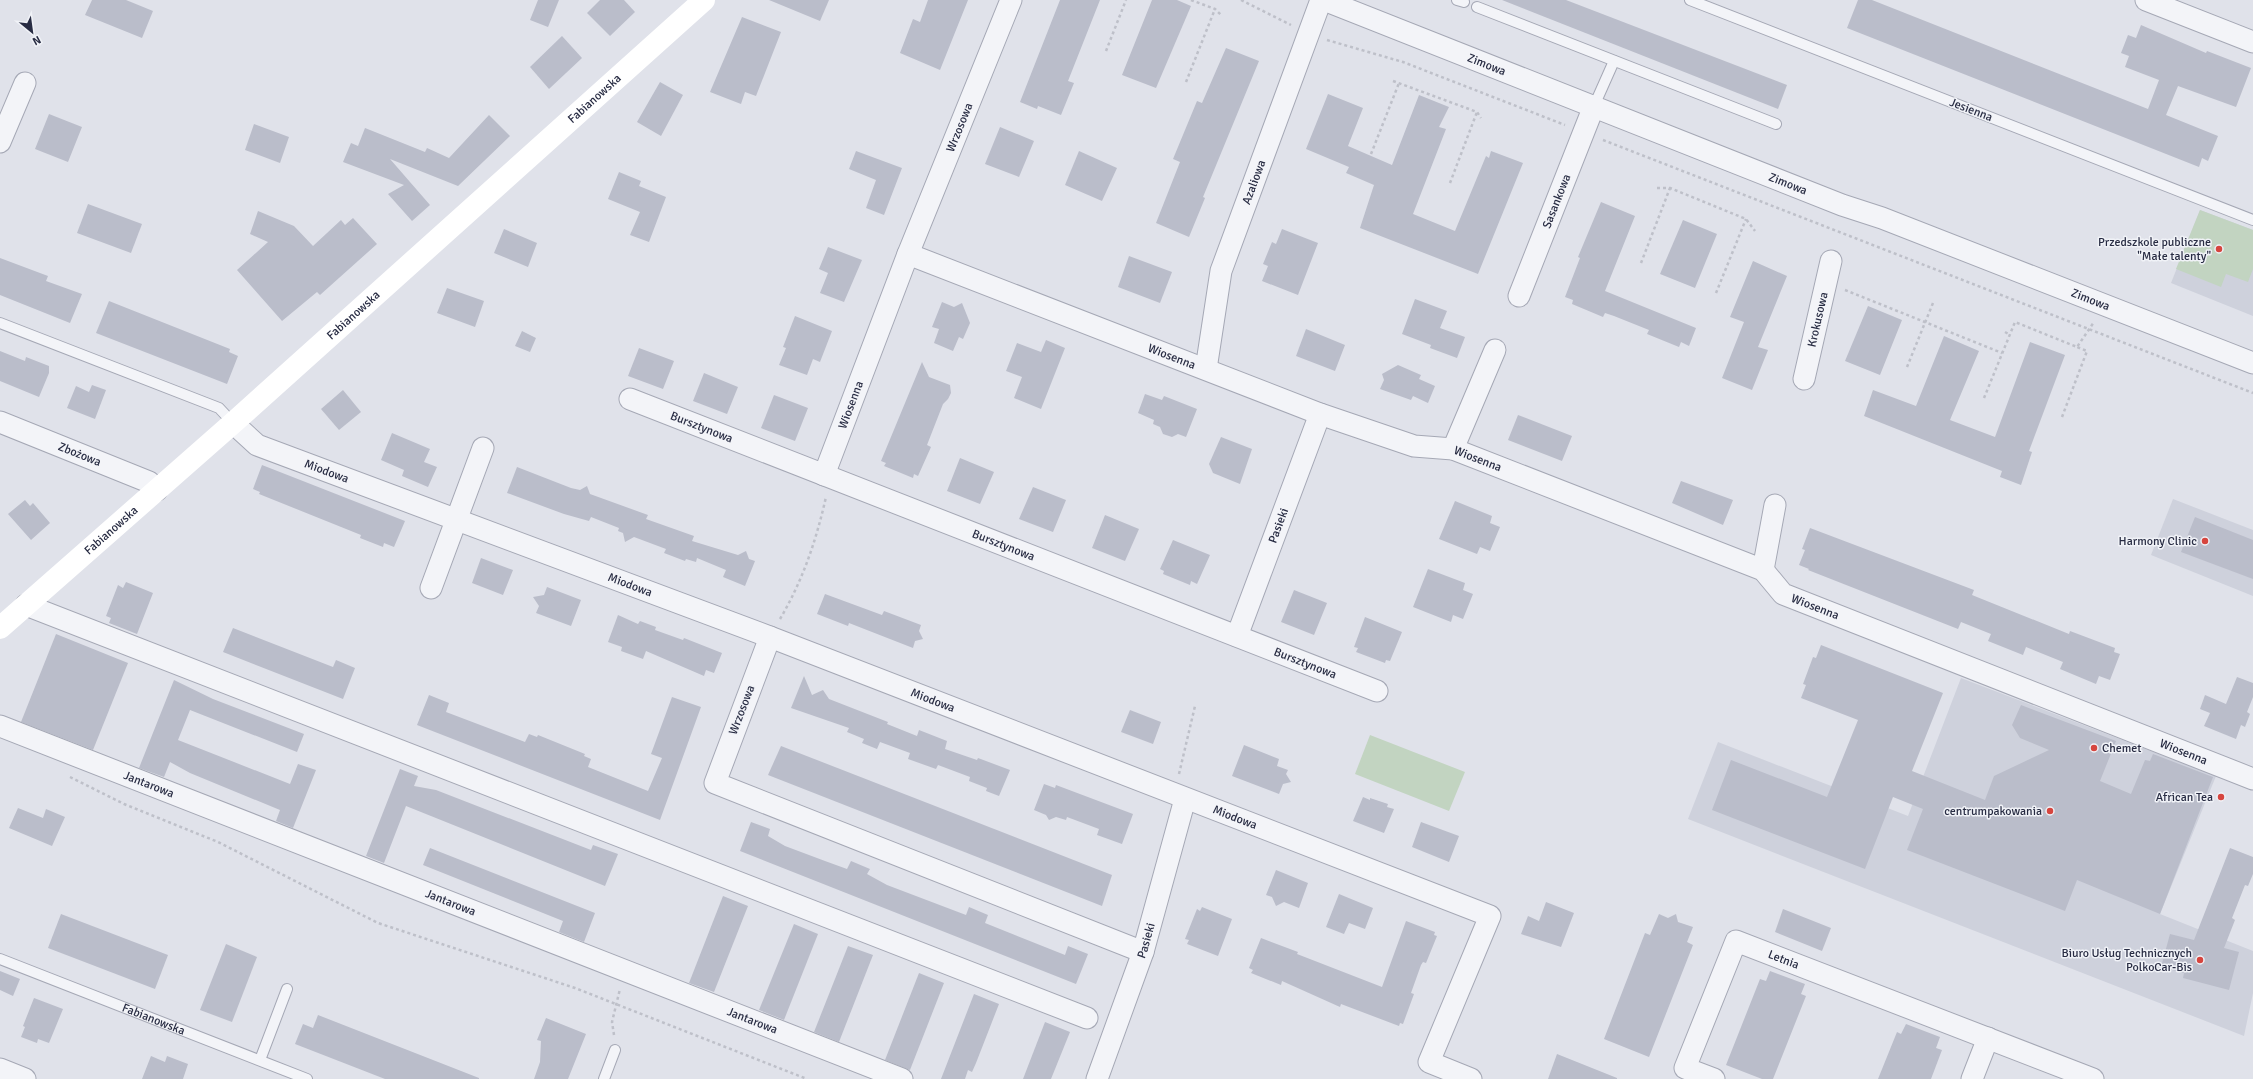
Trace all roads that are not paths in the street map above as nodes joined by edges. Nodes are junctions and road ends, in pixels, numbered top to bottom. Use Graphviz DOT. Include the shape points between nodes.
graph roads {
  1 [pos="704,0"];
  2 [pos="1011,0"];
  3 [pos="1321,0"];
  4 [pos="1324,0"];
  5 [pos="1690,0"];
  6 [pos="2146,0"];
  7 [pos="1477,7"];
  8 [pos="2253,42"];
  9 [pos="1614,61"];
  10 [pos="25,83"];
  11 [pos="1594,106"];
  12 [pos="1776,124"];
  13 [pos="0,142"];
  14 [pos="2253,220"];
  15 [pos="908,254"];
  16 [pos="1832,261"];
  17 [pos="1519,296"];
  18 [pos="0,323"];
  19 [pos="1495,350"];
  20 [pos="2253,363"];
  21 [pos="1206,369"];
  22 [pos="1804,379"];
  23 [pos="630,399"];
  24 [pos="1320,414"];
  25 [pos="0,422"];
  26 [pos="233,423"];
  27 [pos="483,448"];
  28 [pos="1453,449"];
  29 [pos="828,477"];
  30 [pos="157,490"];
  31 [pos="1775,505"];
  32 [pos="456,518"];
  33 [pos="1763,570"];
  34 [pos="431,588"];
  35 [pos="26,605"];
  36 [pos="0,628"];
  37 [pos="1236,636"];
  38 [pos="770,637"];
  39 [pos="1377,691"];
  40 [pos="0,726"];
  41 [pos="2253,779"];
  42 [pos="1185,799"];
  43 [pos="1143,952"];
  44 [pos="0,959"];
  45 [pos="287,989"];
  46 [pos="1087,1018"];
  47 [pos="1988,1038"];
  48 [pos="615,1050"];
  49 [pos="260,1060"];
  50 [pos="0,1069"];
  51 [pos="25,1079"];
  52 [pos="307,1079"];
  53 [pos="604,1079"];
  54 [pos="902,1079"];
  55 [pos="1097,1079"];
  56 [pos="1471,1079"];
  57 [pos="1714,1079"];
  58 [pos="1972,1079"];
  59 [pos="2093,1079"];
  1 -- 26 [label="street, Fabianowska"];
  2 -- 15 [label="street, Wrzosowa"];
  3 -- 21 [label="street, Azaliowa" via="1221,271"];
  4 -- 11 [label="street, Zimowa"];
  5 -- 14 [label="lane, Jesienna"];
  6 -- 8 [label="street"];
  7 -- 9 [label="lane"];
  9 -- 11 [label="lane"];
  9 -- 12 [label="lane"];
  10 -- 13 [label="street"];
  11 -- 17 [label="street, Sasankowa"];
  11 -- 20 [label="street, Zimowa"];
  15 -- 21 [label="street, Wiosenna"];
  15 -- 29 [label="street, Wiosenna"];
  16 -- 22 [label="street, Krokusowa"];
  18 -- 26 [label="lane" via="219,408"];
  19 -- 28 [label="street"];
  21 -- 24 [label="street, Wiosenna"];
  23 -- 29 [label="street, Bursztynowa"];
  24 -- 28 [label="street, Wiosenna" via="1414,446"];
  24 -- 37 [label="street, Pasieki"];
  25 -- 30 [label="street, Zbożowa" via="149,482"];
  26 -- 30 [label="street, Fabianowska"];
  26 -- 32 [label="street, Miodowa" via="257,445"];
  27 -- 32 [label="street"];
  28 -- 33 [label="street, Wiosenna"];
  29 -- 37 [label="street, Bursztynowa"];
  30 -- 35 [label="street, Fabianowska"];
  31 -- 33 [label="street"];
  32 -- 34 [label="street"];
  32 -- 38 [label="street, Miodowa"];
  33 -- 41 [label="street, Wiosenna" via="1783,594"];
  35 -- 36 [label="street, Fabianowska"];
  35 -- 46 [label="street"];
  37 -- 39 [label="street, Bursztynowa"];
  38 -- 42 [label="street, Miodowa"];
  38 -- 43 [label="street, Wrzosowa" via="715,783"];
  40 -- 54 [label="street, Jantarowa"];
  42 -- 43 [label="street, Pasieki"];
  42 -- 56 [label="street, Miodowa" via="1490,916 1429,1062"];
  43 -- 55 [label="street, Pasieki"];
  44 -- 49 [label="lane, Fabianowska"];
  45 -- 49 [label="lane"];
  47 -- 57 [label="street, Letnia" via="1736,941 1685,1068"];
  47 -- 58 [label="street"];
  47 -- 59 [label="street, Letnia"];
  48 -- 53 [label="lane"];
  49 -- 52 [label="lane, Fabianowska"];
  50 -- 51 [label="street"];
}
